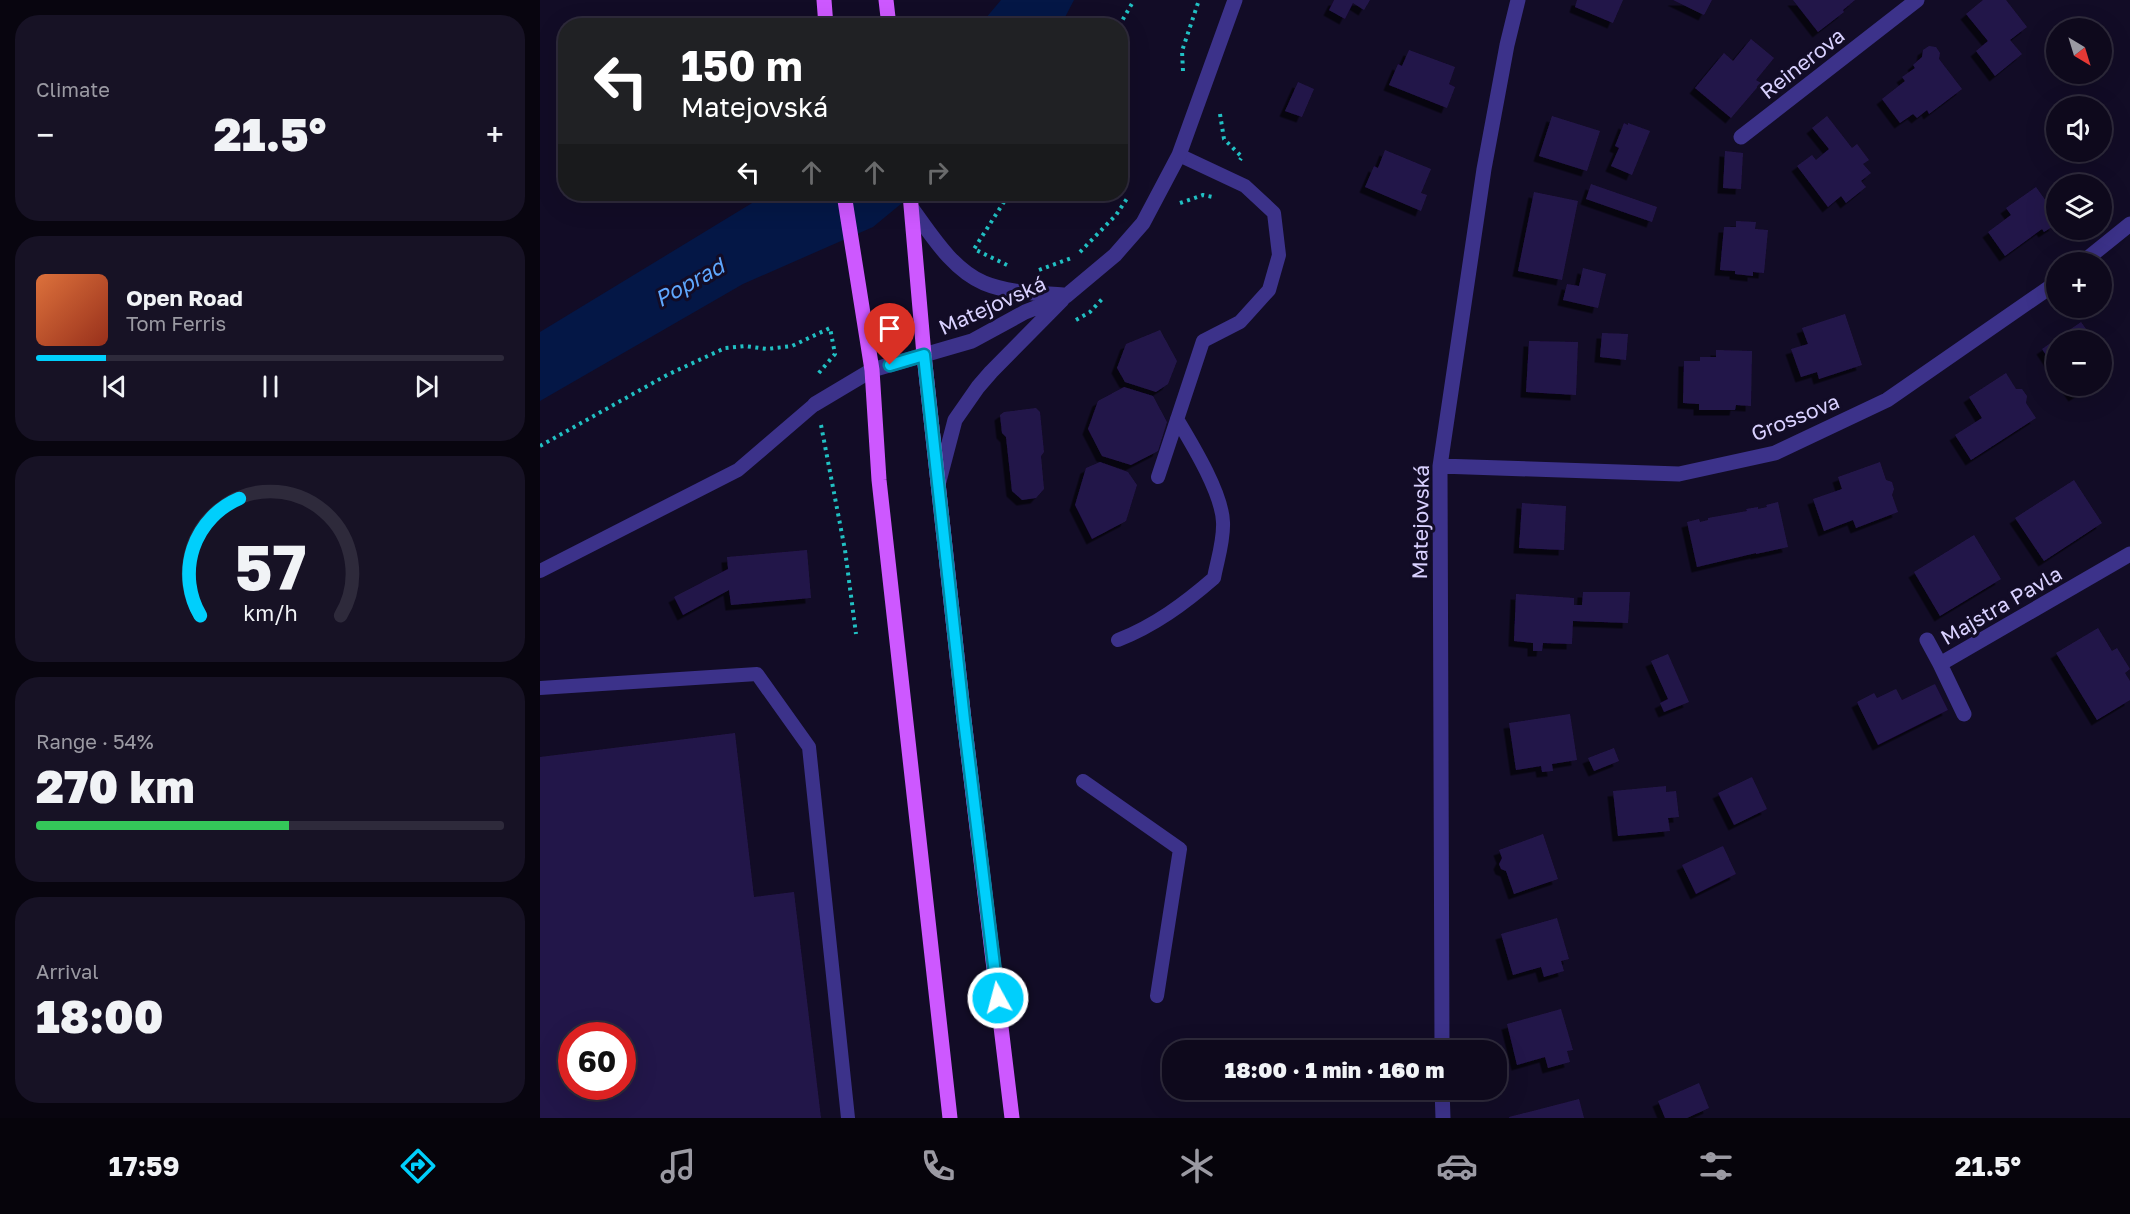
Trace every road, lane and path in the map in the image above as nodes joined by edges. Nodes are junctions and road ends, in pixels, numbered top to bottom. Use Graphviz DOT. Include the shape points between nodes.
graph roads {
  1 [pos="824,0"];
  2 [pos="886,0"];
  3 [pos="1134,0"];
  4 [pos="1199,0"];
  5 [pos="1235,0"];
  6 [pos="1518,0"];
  7 [pos="1917,0"];
  8 [pos="825,18"];
  9 [pos="888,18"];
  10 [pos="1124,18"];
  11 [pos="1184,73"];
  12 [pos="1741,137"];
  13 [pos="1179,155"];
  14 [pos="1134,190"];
  15 [pos="1128,198"];
  16 [pos="845,201"];
  17 [pos="911,201"];
  18 [pos="1005,201"];
  19 [pos="1126,201"];
  20 [pos="913,210"];
  21 [pos="2130,224"];
  22 [pos="2095,252"];
  23 [pos="1016,269"];
  24 [pos="1036,271"];
  25 [pos="2046,290"];
  26 [pos="1066,296"];
  27 [pos="924,355"];
  28 [pos="872,370"];
  29 [pos="815,404"];
  30 [pos="1177,419"];
  31 [pos="540,446"];
  32 [pos="1440,466"];
  33 [pos="1158,477"];
  34 [pos="939,481"];
  35 [pos="2130,554"];
  36 [pos="540,571"];
  37 [pos="856,634"];
  38 [pos="1118,640"];
  39 [pos="1928,640"];
  40 [pos="1940,664"];
  41 [pos="540,688"];
  42 [pos="1964,714"];
  43 [pos="1083,781"];
  44 [pos="1157,996"];
  45 [pos="1442,1040"];
  46 [pos="1442,1100"];
  47 [pos="848,1118"];
  48 [pos="950,1118"];
  49 [pos="1012,1118"];
  50 [pos="1443,1118"];
  1 -- 8 [label="main road"];
  2 -- 9 [label="main road"];
  3 -- 10 [label="path"];
  4 -- 11 [label="path" via="1182,51"];
  5 -- 13 [label="street, Matejovská"];
  6 -- 32 [label="street, Matejovská" via="1484,169"];
  7 -- 12 [label="street, Reinerova"];
  13 -- 26 [label="street, Matejovská" via="1143,223 1115,255"];
  13 -- 30 [label="lane" via="1245,186 1274,213 1279,255 1269,290 1240,322 1203,340"];
  14 -- 15 [label="path"];
  16 -- 28 [label="main road"];
  17 -- 20 [label="main road"];
  18 -- 23 [label="path" via="974,249"];
  19 -- 24 [label="path" via="1075,257"];
  20 -- 26 [label="street" via="959,267 984,283"];
  20 -- 27 [label="main road"];
  21 -- 22 [label="street"];
  25 -- 32 [label="street, Grossova" via="1887,400 1774,453 1679,474"];
  26 -- 27 [label="street, Matejovská" via="1025,312 972,341"];
  26 -- 34 [label="street" via="978,387 955,420"];
  27 -- 28 [label="street, Matejovská"];
  27 -- 34 [label="main road"];
  28 -- 29 [label="street, Matejovská"];
  28 -- 48 [label="main road" via="879,480"];
  29 -- 31 [label="path" via="816,376 835,354 830,328 792,346 725,348 667,375"];
  29 -- 36 [label="lane" via="738,470"];
  29 -- 37 [label="path" via="845,550"];
  30 -- 33 [label="lane"];
  30 -- 38 [label="lane" via="1202,462 1223,521 1214,578 1172,612"];
  32 -- 45 [label="street, Matejovská"];
  34 -- 49 [label="main road"];
  35 -- 40 [label="street, Majstra Pavla"];
  39 -- 40 [label="street"];
  40 -- 42 [label="street, Majstra Pavla"];
  41 -- 47 [label="lane" via="757,674 803,738 809,747"];
  43 -- 44 [label="lane" via="1180,849"];
  46 -- 50 [label="street"];
}
